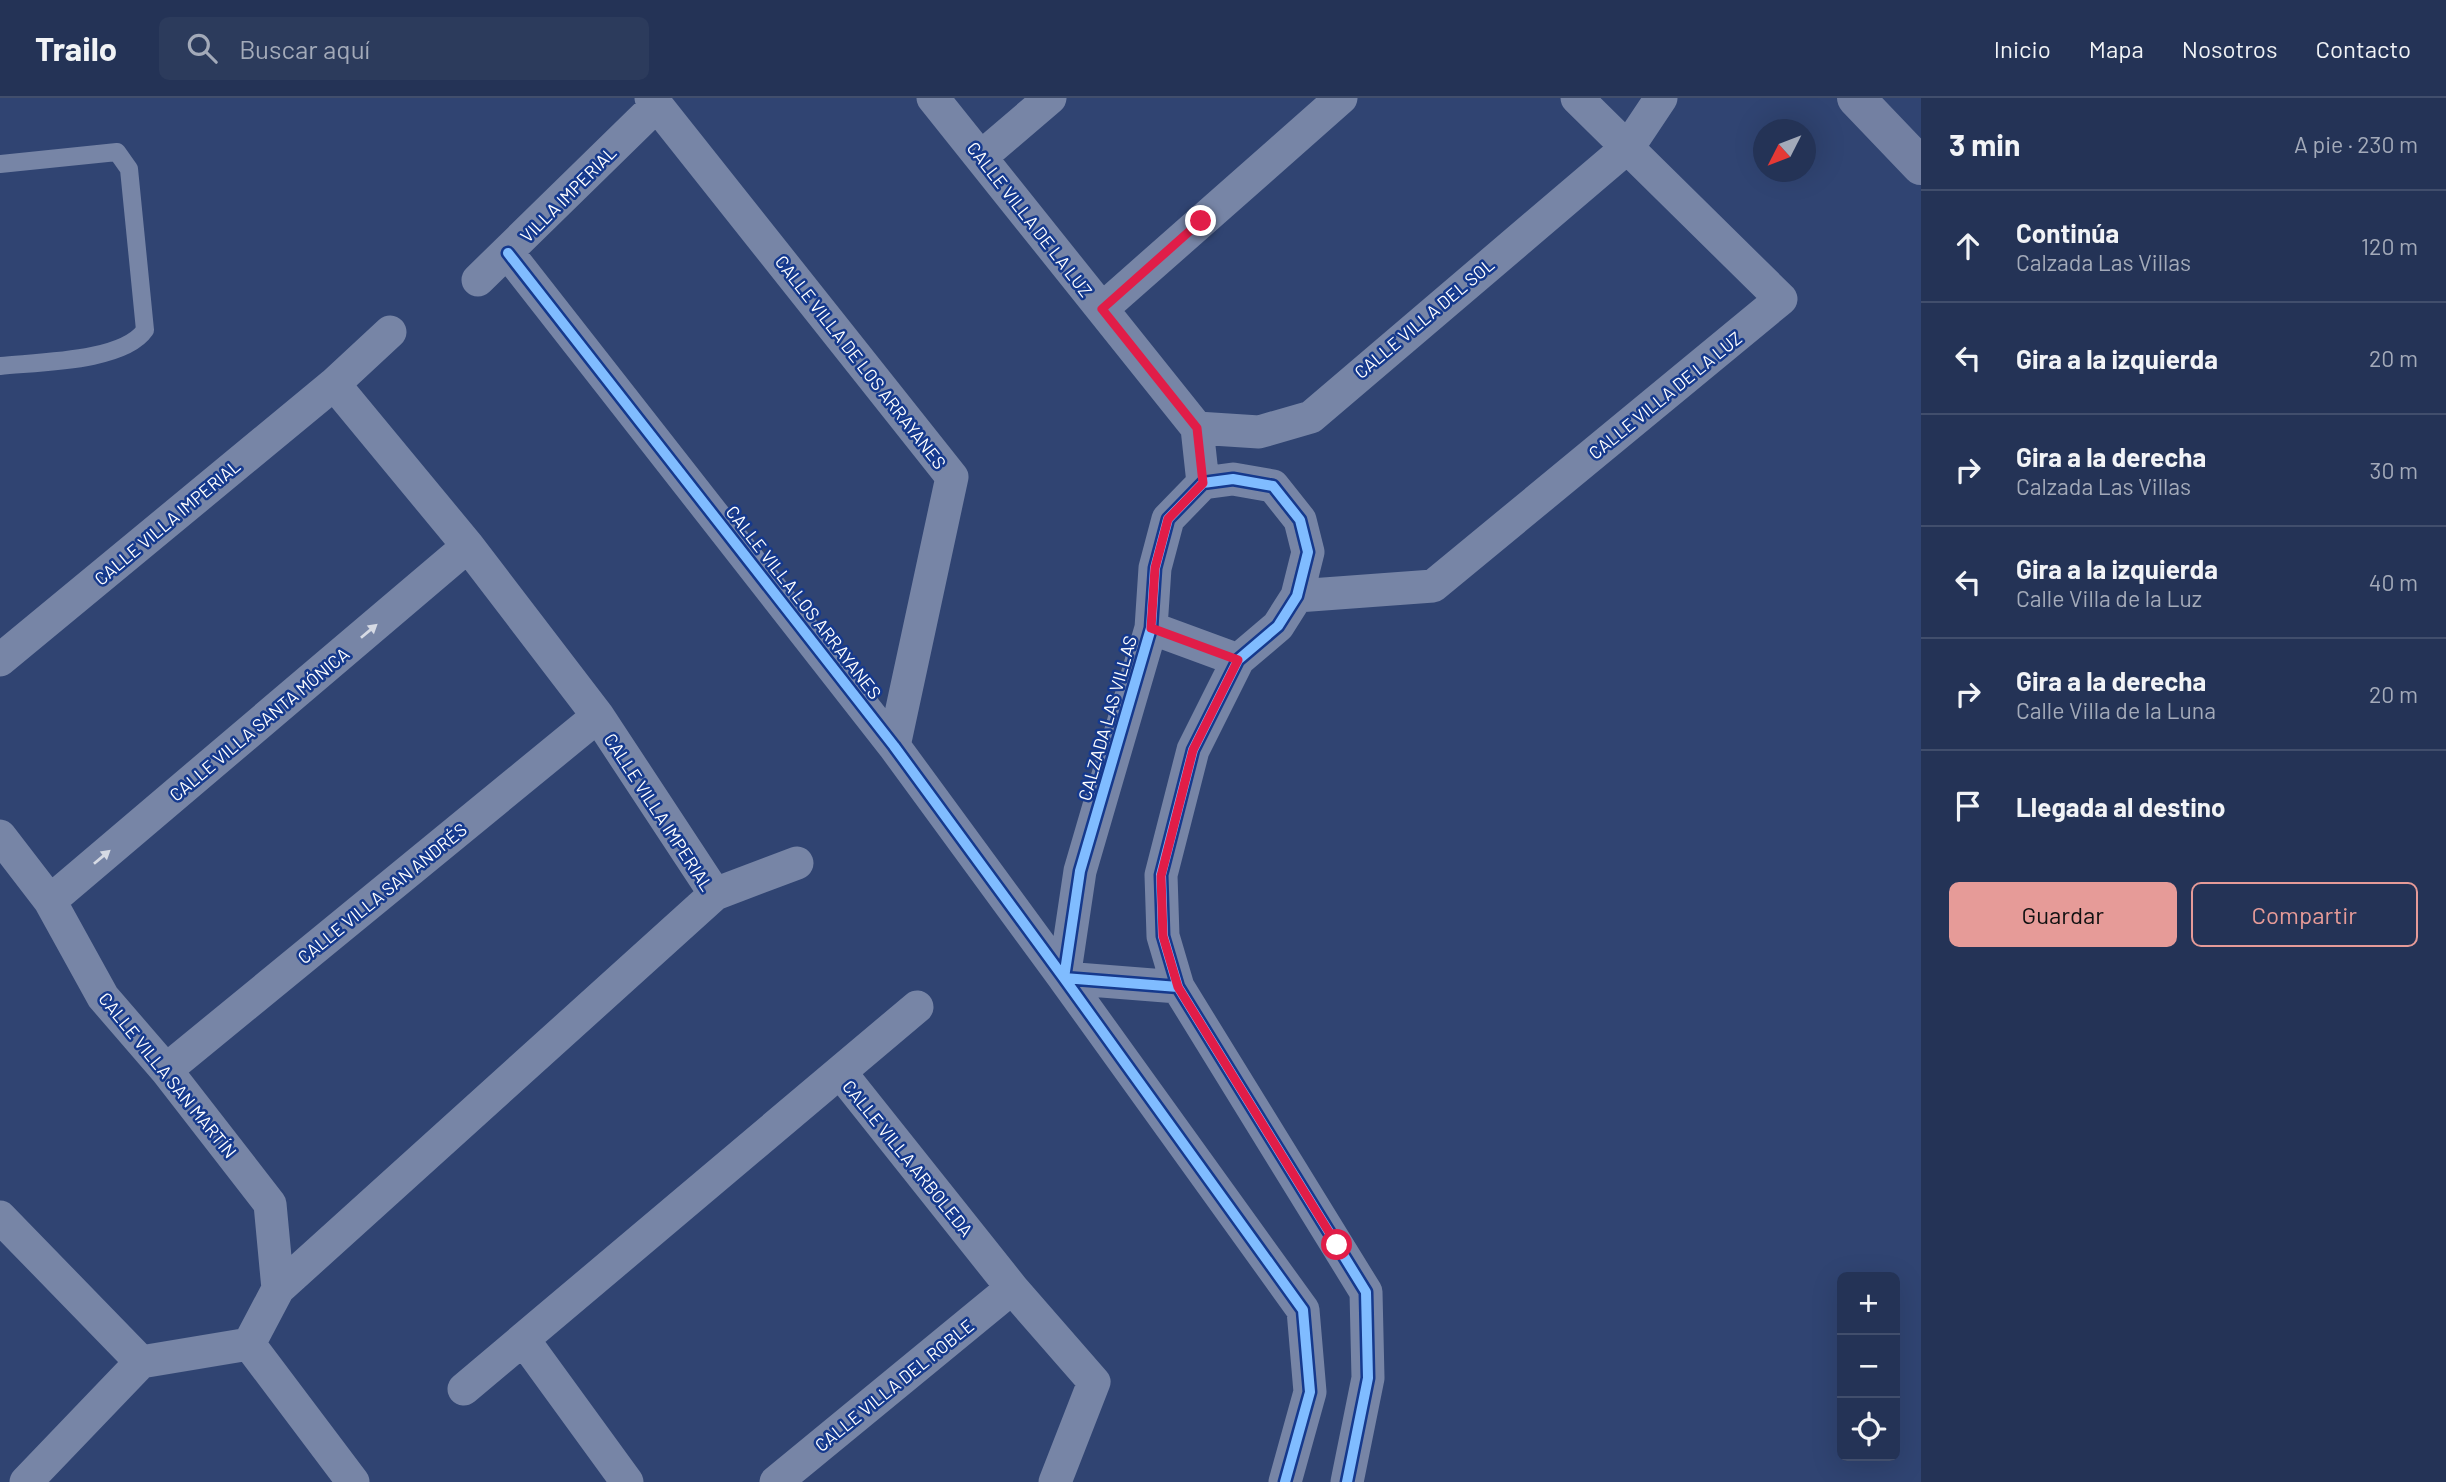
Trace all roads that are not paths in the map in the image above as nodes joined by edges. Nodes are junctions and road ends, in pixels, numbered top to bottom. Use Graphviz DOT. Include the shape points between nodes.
graph roads {
  1 [pos="933,98"];
  2 [pos="1050,98"];
  3 [pos="1341,98"];
  4 [pos="1577,98"];
  5 [pos="1661,98"];
  6 [pos="1856,98"];
  7 [pos="654,102"];
  8 [pos="1629,146"];
  9 [pos="981,157"];
  10 [pos="0,164"];
  11 [pos="1921,166"];
  12 [pos="508,253"];
  13 [pos="478,280"];
  14 [pos="1102,309"];
  15 [pos="390,332"];
  16 [pos="0,366"];
  17 [pos="334,384"];
  18 [pos="1197,428"];
  19 [pos="1203,483"];
  20 [pos="468,547"];
  21 [pos="1297,596"];
  22 [pos="1151,628"];
  23 [pos="0,660"];
  24 [pos="1238,660"];
  25 [pos="598,716"];
  26 [pos="894,746"];
  27 [pos="0,836"];
  28 [pos="797,863"];
  29 [pos="715,894"];
  30 [pos="50,901"];
  31 [pos="1064,978"];
  32 [pos="1178,987"];
  33 [pos="917,1007"];
  34 [pos="166,1070"];
  35 [pos="840,1072"];
  36 [pos="0,1217"];
  37 [pos="1012,1288"];
  38 [pos="278,1289"];
  39 [pos="523,1339"];
  40 [pos="249,1343"];
  41 [pos="141,1362"];
  42 [pos="464,1389"];
  43 [pos="26,1482"];
  44 [pos="353,1482"];
  45 [pos="627,1482"];
  46 [pos="776,1482"];
  47 [pos="1055,1482"];
  48 [pos="1285,1482"];
  49 [pos="1347,1482"];
  1 -- 9 [label="street, CALLE VILLA DE LA LUZ"];
  2 -- 9 [label="street"];
  3 -- 14 [label="street"];
  4 -- 8 [label="street, CALLE VILLA DE LA LUZ"];
  5 -- 8 [label="street, CALLE VILLA DEL SOL"];
  6 -- 11 [label="street"];
  7 -- 12 [label="street, VILLA IMPERIAL"];
  7 -- 26 [label="street, CALLE VILLA DE LOS ARRAYANES" via="952,478"];
  8 -- 18 [label="street, CALLE VILLA DEL SOL" via="1311,417 1259,432"];
  8 -- 21 [label="street, CALLE VILLA DE LA LUZ" via="1782,299 1433,586"];
  9 -- 14 [label="street, CALLE VILLA DE LA LUZ"];
  10 -- 16 [label="lane" via="117,152 129,169 145,330 132,344 72,359"];
  12 -- 13 [label="street, VILLA IMPERIAL"];
  12 -- 26 [label="street, CALLE VILLA LOS ARRAYANES"];
  14 -- 18 [label="street, CALLE VILLA DE LA LUZ"];
  15 -- 17 [label="street, CALLE VILLA IMPERIAL"];
  17 -- 20 [label="street, CALLE VILLA IMPERIAL"];
  17 -- 23 [label="street, CALLE VILLA IMPERIAL"];
  18 -- 19 [label="street"];
  19 -- 21 [label="street" via="1233,479 1273,486 1300,520 1308,551"];
  19 -- 22 [label="street, CALZADA LAS VILLAS" via="1168,519 1155,568"];
  20 -- 25 [label="street, CALLE VILLA IMPERIAL"];
  30 -- 20 [label="street, CALLE VILLA SANTA MÓNICA, one-way"];
  21 -- 24 [label="street" via="1278,626"];
  22 -- 24 [label="street"];
  22 -- 31 [label="street, CALZADA LAS VILLAS" via="1080,871"];
  24 -- 32 [label="street" via="1193,750 1161,876 1163,936"];
  25 -- 29 [label="street, CALLE VILLA IMPERIAL"];
  25 -- 34 [label="street, CALLE VILLA SAN ANDRÉS"];
  26 -- 31 [label="street, CALLE VILLA LOS ARRAYANES"];
  27 -- 30 [label="street, CALLE VILLA SAN MARTÍN"];
  28 -- 29 [label="street"];
  29 -- 38 [label="street, CALLE VILLA IMPERIAL"];
  30 -- 34 [label="street, CALLE VILLA SAN MARTÍN" via="103,997"];
  31 -- 32 [label="street"];
  31 -- 48 [label="street" via="1303,1310 1310,1392"];
  32 -- 49 [label="street" via="1366,1292 1368,1378"];
  33 -- 35 [label="street"];
  34 -- 38 [label="street, CALLE VILLA SAN MARTÍN" via="270,1204"];
  35 -- 37 [label="street, CALLE VILLA ARBOLEDA"];
  35 -- 39 [label="street, CALLE VILLA ARBOLEDA"];
  36 -- 41 [label="street"];
  37 -- 46 [label="street, CALLE VILLA DEL ROBLE"];
  37 -- 47 [label="street, CALLE VILLA ARBOLEDA" via="1094,1382"];
  38 -- 40 [label="street, CALLE VILLA IMPERIAL"];
  39 -- 42 [label="street, CALLE VILLA ARBOLEDA"];
  39 -- 45 [label="street"];
  40 -- 41 [label="street"];
  40 -- 44 [label="street"];
  41 -- 43 [label="street"];
}
